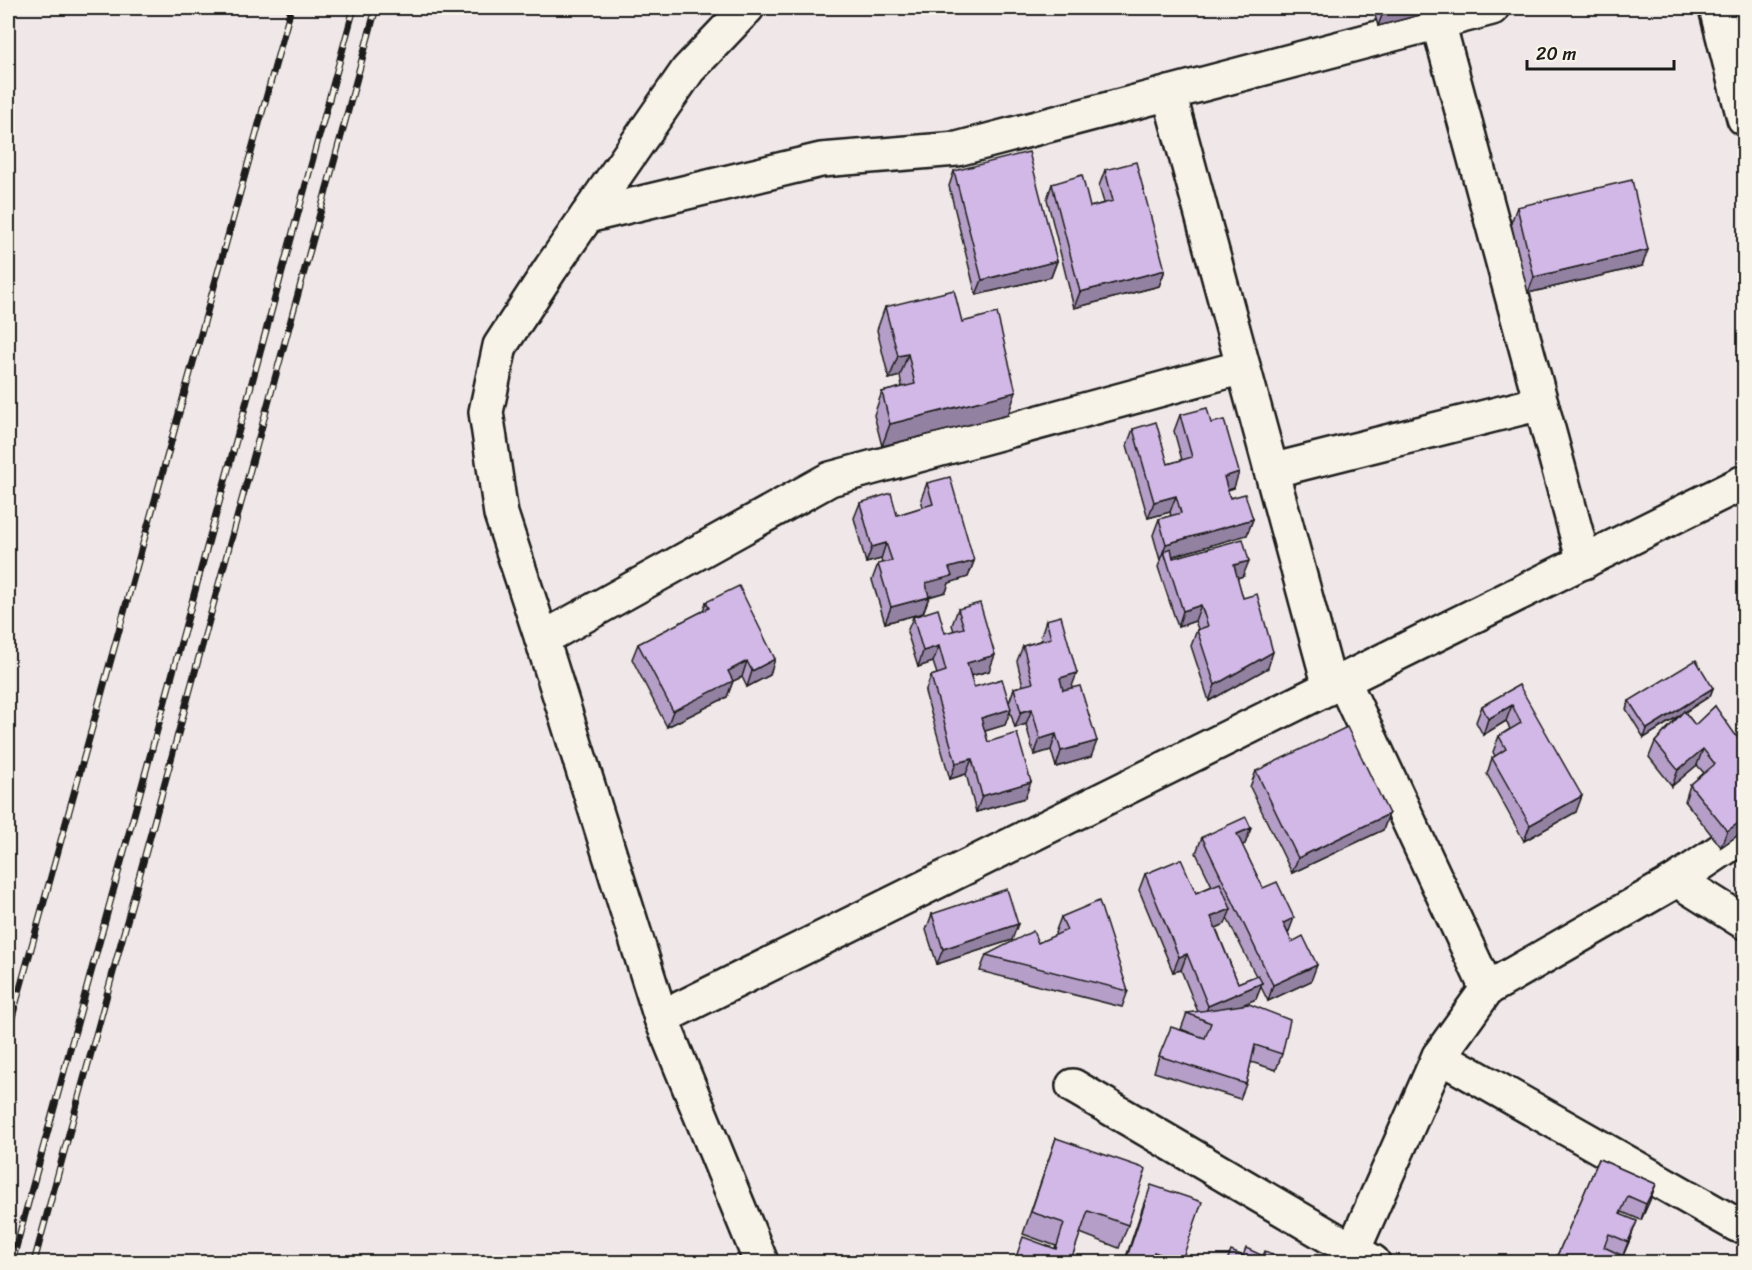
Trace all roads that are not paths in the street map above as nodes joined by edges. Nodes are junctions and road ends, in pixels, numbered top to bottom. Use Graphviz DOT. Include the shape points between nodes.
graph roads {
  1 [pos="747,8"];
  2 [pos="1492,8"];
  3 [pos="1716,8"];
  4 [pos="1438,22"];
  5 [pos="1169,93"];
  6 [pos="1744,118"];
  7 [pos="587,216"];
  8 [pos="1243,367"];
  9 [pos="1541,403"];
  10 [pos="1271,471"];
  11 [pos="1744,482"];
  12 [pos="1584,562"];
  13 [pos="542,639"];
  14 [pos="1337,684"];
  15 [pos="1744,835"];
  16 [pos="1677,880"];
  17 [pos="1744,922"];
  18 [pos="1487,989"];
  19 [pos="661,1018"];
  20 [pos="1439,1056"];
  21 [pos="1073,1086"];
  22 [pos="1737,1225"];
  23 [pos="1358,1259"];
  24 [pos="761,1263"];
  1 -- 7 [label="street" via="688,70"];
  2 -- 4 [label="street"];
  3 -- 6 [label="street"];
  4 -- 5 [label="street"];
  4 -- 9 [label="street"];
  5 -- 7 [label="street" via="957,149 821,160"];
  5 -- 8 [label="street"];
  7 -- 13 [label="street" via="500,346 486,412 501,514"];
  8 -- 10 [label="street"];
  8 -- 13 [label="street" via="830,479"];
  9 -- 10 [label="street"];
  9 -- 12 [label="street"];
  10 -- 14 [label="street"];
  11 -- 12 [label="street"];
  12 -- 14 [label="street"];
  13 -- 19 [label="street"];
  14 -- 18 [label="street"];
  14 -- 19 [label="street"];
  15 -- 16 [label="street"];
  16 -- 17 [label="street"];
  16 -- 18 [label="street"];
  18 -- 20 [label="street"];
  19 -- 24 [label="street"];
  20 -- 22 [label="street"];
  20 -- 23 [label="street"];
  21 -- 23 [label="street"];
}
